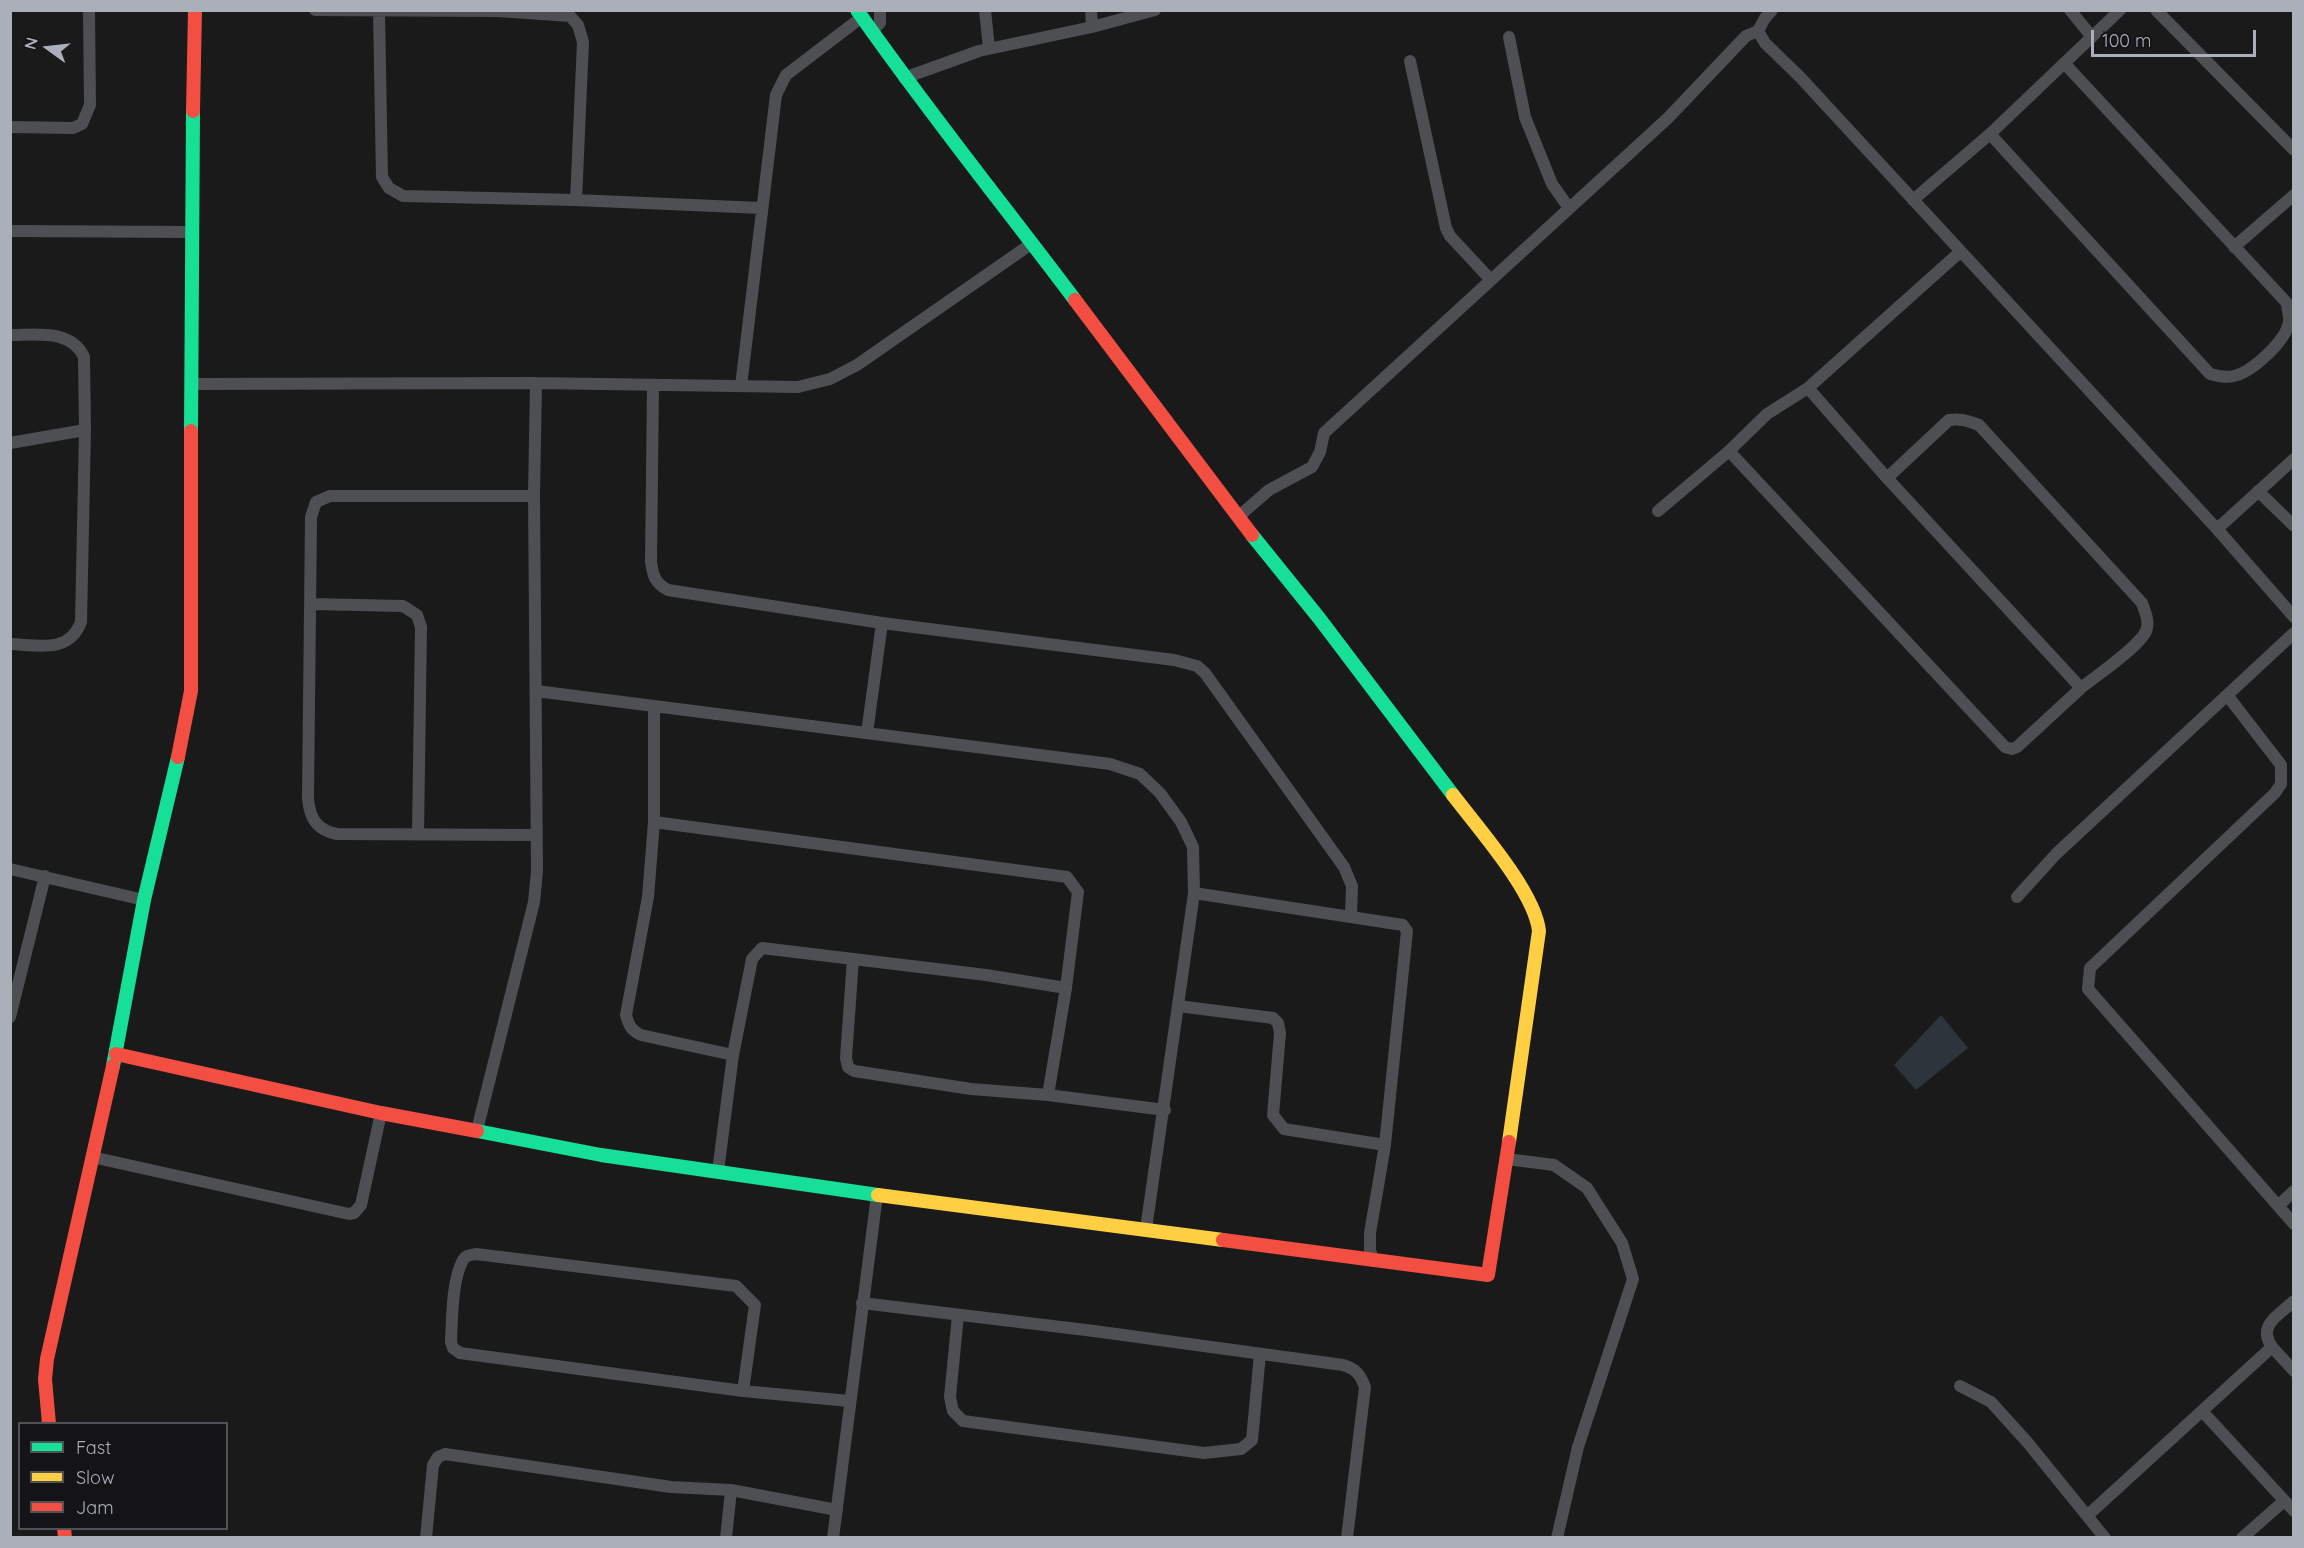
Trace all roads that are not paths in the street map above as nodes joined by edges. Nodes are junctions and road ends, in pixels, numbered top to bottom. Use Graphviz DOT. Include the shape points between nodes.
graph roads {
  1 [pos="89,10"];
  2 [pos="195,10"];
  3 [pos="315,10"];
  4 [pos="880,10"];
  5 [pos="985,10"];
  6 [pos="1091,10"];
  7 [pos="1155,10"];
  8 [pos="1773,10"];
  9 [pos="2070,10"];
  10 [pos="2120,10"];
  11 [pos="2156,10"];
  12 [pos="379,12"];
  13 [pos="860,14"];
  14 [pos="1092,27"];
  15 [pos="1758,31"];
  16 [pos="872,32"];
  17 [pos="1509,37"];
  18 [pos="2092,37"];
  19 [pos="989,48"];
  20 [pos="1410,62"];
  21 [pos="2065,64"];
  22 [pos="904,78"];
  23 [pos="10,127"];
  24 [pos="1990,134"];
  25 [pos="2294,150"];
  26 [pos="2294,195"];
  27 [pos="576,200"];
  28 [pos="1913,200"];
  29 [pos="761,208"];
  30 [pos="1569,208"];
  31 [pos="10,231"];
  32 [pos="191,232"];
  33 [pos="1030,244"];
  34 [pos="2234,247"];
  35 [pos="1960,252"];
  36 [pos="1491,279"];
  37 [pos="10,335"];
  38 [pos="536,383"];
  39 [pos="191,384"];
  40 [pos="653,386"];
  41 [pos="741,386"];
  42 [pos="1808,388"];
  43 [pos="85,430"];
  44 [pos="10,443"];
  45 [pos="1729,451"];
  46 [pos="2294,459"];
  47 [pos="1887,478"];
  48 [pos="2258,491"];
  49 [pos="534,496"];
  50 [pos="1658,511"];
  51 [pos="1238,517"];
  52 [pos="2294,526"];
  53 [pos="2217,529"];
  54 [pos="311,604"];
  55 [pos="2294,617"];
  56 [pos="882,623"];
  57 [pos="2294,633"];
  58 [pos="10,644"];
  59 [pos="2081,688"];
  60 [pos="536,691"];
  61 [pos="2227,695"];
  62 [pos="654,707"];
  63 [pos="867,734"];
  64 [pos="654,822"];
  65 [pos="418,834"];
  66 [pos="537,835"];
  67 [pos="10,869"];
  68 [pos="45,876"];
  69 [pos="1194,893"];
  70 [pos="2017,897"];
  71 [pos="144,900"];
  72 [pos="1351,916"];
  73 [pos="853,959"];
  74 [pos="16,973"];
  75 [pos="1066,988"];
  76 [pos="1178,1006"];
  77 [pos="10,1017"];
  78 [pos="116,1054"];
  79 [pos="733,1055"];
  80 [pos="1048,1095"];
  81 [pos="1165,1110"];
  82 [pos="381,1113"];
  83 [pos="477,1130"];
  84 [pos="1385,1145"];
  85 [pos="92,1157"];
  86 [pos="1507,1158"];
  87 [pos="718,1171"];
  88 [pos="2294,1191"];
  89 [pos="877,1195"];
  90 [pos="2278,1206"];
  91 [pos="2294,1224"];
  92 [pos="1146,1229"];
  93 [pos="1373,1261"];
  94 [pos="2294,1301"];
  95 [pos="862,1303"];
  96 [pos="958,1315"];
  97 [pos="2272,1347"];
  98 [pos="1260,1354"];
  99 [pos="2294,1371"];
  100 [pos="1960,1386"];
  101 [pos="743,1391"];
  102 [pos="849,1401"];
  103 [pos="2202,1411"];
  104 [pos="49,1422"];
  105 [pos="731,1490"];
  106 [pos="2284,1501"];
  107 [pos="837,1510"];
  108 [pos="2294,1511"];
  109 [pos="2088,1515"];
  110 [pos="426,1538"];
  111 [pos="726,1538"];
  112 [pos="833,1538"];
  113 [pos="1347,1538"];
  114 [pos="1557,1538"];
  115 [pos="2105,1538"];
  116 [pos="2242,1538"];
  1 -- 23 [label="street" via="90,105 82,124 73,128"];
  2 -- 32 [label="street"];
  3 -- 12 [label="street"];
  4 -- 16 [label="street" via="880,22"];
  5 -- 19 [label="street"];
  6 -- 14 [label="street"];
  7 -- 14 [label="street"];
  8 -- 15 [label="street"];
  9 -- 18 [label="street"];
  10 -- 18 [label="street"];
  11 -- 25 [label="street"];
  12 -- 27 [label="street" via="382,177 389,188 403,196"];
  12 -- 27 [label="street" via="498,10 570,16 578,25 583,42"];
  13 -- 16 [label="street"];
  13 -- 29 [label="street" via="786,75 776,95"];
  14 -- 19 [label="street"];
  15 -- 28 [label="street"];
  15 -- 30 [label="street" via="1746,36 1668,118"];
  16 -- 22 [label="street"];
  17 -- 30 [label="street" via="1525,117 1552,184"];
  18 -- 21 [label="street"];
  19 -- 22 [label="street"];
  20 -- 36 [label="street" via="1446,228"];
  21 -- 24 [label="street"];
  21 -- 34 [label="street"];
  22 -- 33 [label="street"];
  24 -- 28 [label="street"];
  24 -- 34 [label="street" via="2210,374 2222,377 2248,369 2275,347 2289,320 2287,303"];
  26 -- 34 [label="street"];
  27 -- 29 [label="street"];
  28 -- 35 [label="street"];
  29 -- 41 [label="street"];
  30 -- 36 [label="street"];
  31 -- 32 [label="street"];
  32 -- 39 [label="street"];
  33 -- 41 [label="street" via="830,379 798,387"];
  33 -- 51 [label="street"];
  35 -- 42 [label="street"];
  35 -- 53 [label="street"];
  36 -- 51 [label="street" via="1324,433 1312,468 1269,490"];
  37 -- 43 [label="street" via="56,335 75,342 84,357"];
  38 -- 39 [label="street"];
  38 -- 40 [label="street"];
  38 -- 49 [label="street"];
  39 -- 71 [label="street" via="191,691"];
  40 -- 41 [label="street"];
  40 -- 56 [label="street" via="651,562 653,577 660,585 668,590"];
  42 -- 45 [label="street" via="1767,414"];
  42 -- 47 [label="street"];
  43 -- 44 [label="street"];
  43 -- 58 [label="street" via="81,622 70,640 58,644"];
  45 -- 50 [label="street"];
  45 -- 59 [label="street" via="2005,747 2017,747"];
  46 -- 48 [label="street"];
  47 -- 59 [label="street"];
  47 -- 59 [label="street" via="1949,420 1957,418 1979,425 2142,603 2146,631 2138,643"];
  48 -- 52 [label="street"];
  48 -- 53 [label="street"];
  49 -- 54 [label="street" via="322,498 316,502 311,517"];
  49 -- 60 [label="street"];
  51 -- 86 [label="street" via="1528,896 1539,931"];
  53 -- 55 [label="street"];
  54 -- 65 [label="street" via="308,799 313,821 337,834"];
  54 -- 65 [label="street" via="404,606 417,615 421,627"];
  56 -- 63 [label="street"];
  56 -- 72 [label="street" via="1197,666 1344,867 1352,886"];
  57 -- 61 [label="street"];
  60 -- 62 [label="street"];
  60 -- 66 [label="street"];
  61 -- 70 [label="street" via="2056,854"];
  61 -- 90 [label="street" via="2282,765 2281,784 2090,968 2088,989"];
  62 -- 63 [label="street"];
  62 -- 64 [label="street"];
  63 -- 69 [label="street" via="1110,764 1140,774 1160,793 1189,836"];
  64 -- 75 [label="street" via="1067,877 1078,892"];
  64 -- 79 [label="street" via="648,897 626,1015 629,1026 641,1035"];
  65 -- 66 [label="street"];
  66 -- 83 [label="street" via="534,902"];
  67 -- 68 [label="street"];
  68 -- 71 [label="street"];
  68 -- 74 [label="street"];
  69 -- 72 [label="street"];
  69 -- 76 [label="street"];
  71 -- 78 [label="street"];
  72 -- 84 [label="street" via="1403,925 1407,931"];
  73 -- 75 [label="street"];
  73 -- 79 [label="street" via="762,948 752,959"];
  73 -- 80 [label="street" via="848,1067 971,1089"];
  74 -- 77 [label="street"];
  75 -- 80 [label="street"];
  76 -- 81 [label="street"];
  76 -- 84 [label="street" via="1273,1018 1278,1023 1273,1115 1284,1129"];
  78 -- 82 [label="street"];
  78 -- 85 [label="street"];
  79 -- 87 [label="street"];
  80 -- 81 [label="street"];
  81 -- 92 [label="street"];
  82 -- 83 [label="street"];
  82 -- 85 [label="street" via="362,1205 350,1214"];
  83 -- 87 [label="street" via="601,1155"];
  84 -- 93 [label="street" via="1370,1233"];
  85 -- 104 [label="street" via="47,1359"];
  86 -- 93 [label="street" via="1488,1275"];
  86 -- 114 [label="street" via="1554,1165 1587,1188 1622,1243 1633,1279 1578,1447"];
  87 -- 89 [label="street"];
  88 -- 90 [label="street"];
  89 -- 92 [label="street"];
  89 -- 95 [label="street"];
  90 -- 91 [label="street"];
  92 -- 93 [label="street"];
  94 -- 97 [label="street" via="2265,1331"];
  95 -- 96 [label="street"];
  95 -- 102 [label="street"];
  96 -- 98 [label="street"];
  96 -- 98 [label="street" via="950,1397 953,1411 963,1421 1204,1453 1241,1449 1252,1440"];
  97 -- 99 [label="street"];
  97 -- 103 [label="street"];
  98 -- 113 [label="street" via="1343,1365 1360,1375 1365,1387"];
  100 -- 109 [label="street" via="1991,1402"];
  101 -- 101 [label="street" via="460,1353 451,1342 452,1301 463,1261 476,1254 736,1286 755,1305"];
  101 -- 102 [label="street"];
  102 -- 107 [label="street"];
  103 -- 106 [label="street"];
  103 -- 109 [label="street"];
  105 -- 107 [label="street"];
  105 -- 110 [label="street" via="670,1487 444,1454 433,1465"];
  105 -- 111 [label="street"];
  106 -- 108 [label="street"];
  106 -- 116 [label="street"];
  107 -- 112 [label="street"];
  109 -- 115 [label="street"];
}
